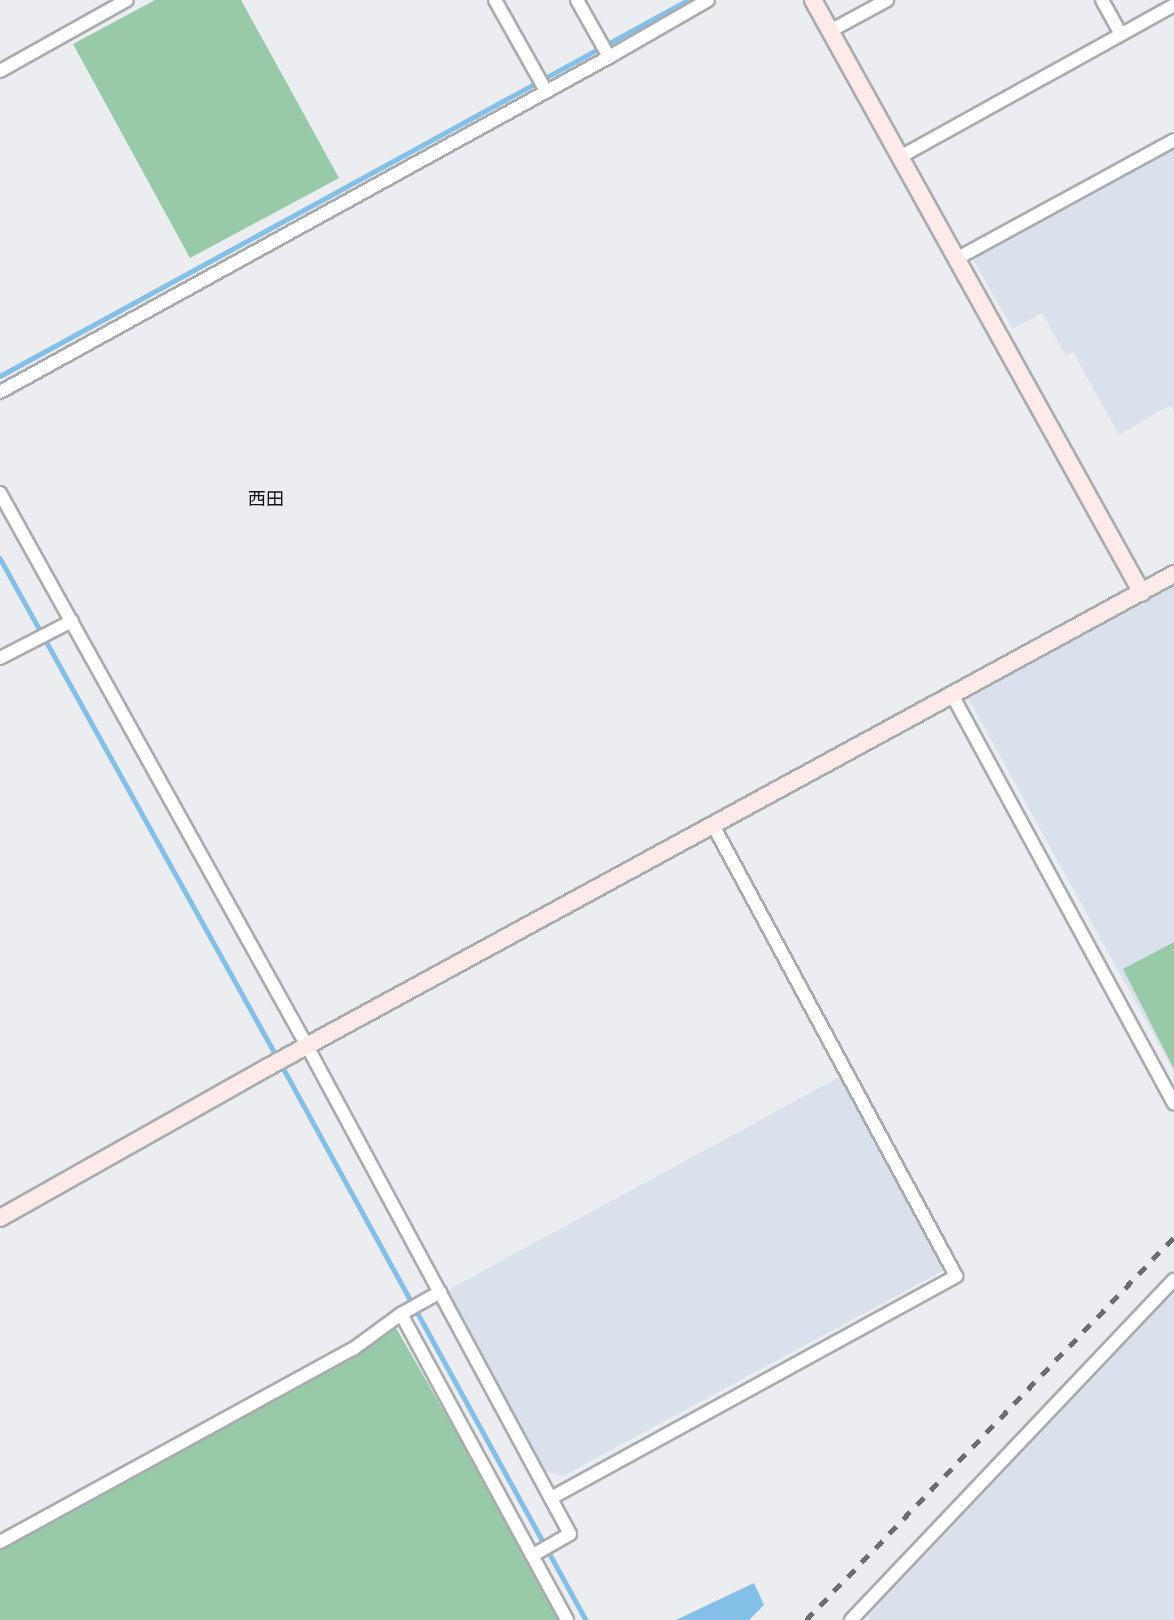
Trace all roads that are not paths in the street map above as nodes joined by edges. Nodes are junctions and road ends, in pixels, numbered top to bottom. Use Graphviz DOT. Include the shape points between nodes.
graph roads {
  1 [pos="127,0"];
  2 [pos="495,0"];
  3 [pos="577,0"];
  4 [pos="708,0"];
  5 [pos="813,0"];
  6 [pos="887,0"];
  7 [pos="1102,0"];
  8 [pos="1174,5"];
  9 [pos="830,31"];
  10 [pos="1121,34"];
  11 [pos="608,55"];
  12 [pos="0,71"];
  13 [pos="545,89"];
  14 [pos="1174,140"];
  15 [pos="900,157"];
  16 [pos="956,259"];
  17 [pos="0,393"];
  18 [pos="0,493"];
  19 [pos="1174,574"];
  20 [pos="1142,593"];
  21 [pos="68,622"];
  22 [pos="0,658"];
  23 [pos="951,693"];
  24 [pos="713,825"];
  25 [pos="303,1048"];
  26 [pos="1174,1103"];
  27 [pos="0,1218"];
  28 [pos="1174,1280"];
  29 [pos="440,1292"];
  30 [pos="401,1314"];
  31 [pos="551,1498"];
  32 [pos="0,1542"];
  33 [pos="533,1555"];
  34 [pos="567,1620"];
  35 [pos="852,1620"];
  1 -- 12 [label="street"];
  2 -- 13 [label="street"];
  3 -- 11 [label="street"];
  4 -- 11 [label="street"];
  5 -- 9 [label="street"];
  6 -- 9 [label="street"];
  7 -- 10 [label="street"];
  8 -- 10 [label="street"];
  9 -- 15 [label="street"];
  10 -- 15 [label="street"];
  11 -- 13 [label="street"];
  13 -- 17 [label="street"];
  14 -- 16 [label="street"];
  15 -- 16 [label="street"];
  16 -- 20 [label="street"];
  18 -- 21 [label="street"];
  19 -- 20 [label="street"];
  20 -- 23 [label="street"];
  21 -- 22 [label="street"];
  21 -- 25 [label="street"];
  23 -- 24 [label="street"];
  23 -- 26 [label="street"];
  24 -- 25 [label="street"];
  24 -- 31 [label="street" via="956,1276"];
  25 -- 27 [label="street"];
  25 -- 29 [label="street"];
  28 -- 35 [label="street"];
  29 -- 30 [label="street"];
  29 -- 31 [label="street"];
  30 -- 32 [label="street" via="353,1349"];
  30 -- 33 [label="street"];
  31 -- 33 [label="street" via="570,1533"];
  33 -- 34 [label="street"];
}
